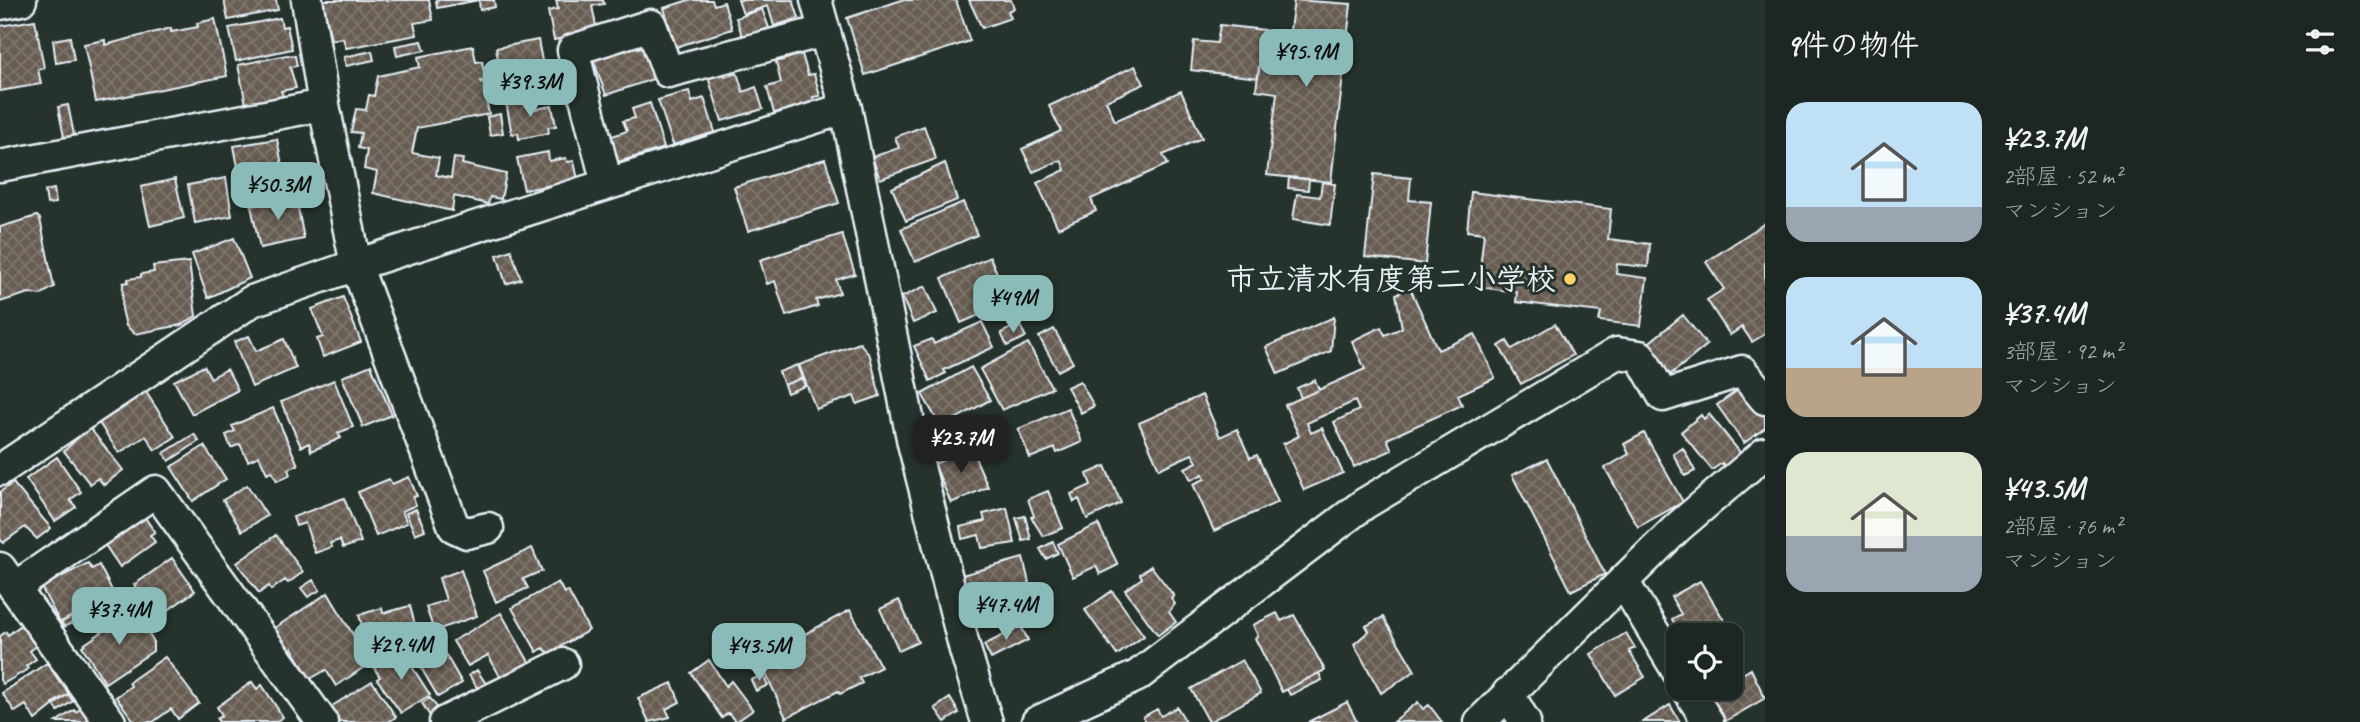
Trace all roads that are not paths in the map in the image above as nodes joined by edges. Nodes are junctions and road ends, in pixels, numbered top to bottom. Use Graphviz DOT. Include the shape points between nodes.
graph roads {
  1 [pos="22,0"];
  2 [pos="307,0"];
  3 [pos="816,0"];
  4 [pos="0,4"];
  5 [pos="824,31"];
  6 [pos="324,105"];
  7 [pos="846,108"];
  8 [pos="0,166"];
  9 [pos="607,184"];
  10 [pos="356,265"];
  11 [pos="1765,399"];
  12 [pos="1765,453"];
  13 [pos="0,470"];
  14 [pos="488,528"];
  15 [pos="7,578"];
  16 [pos="1623,580"];
  17 [pos="1666,652"];
  18 [pos="563,664"];
  19 [pos="1508,694"];
  20 [pos="1694,700"];
  21 [pos="110,722"];
  22 [pos="322,722"];
  23 [pos="445,722"];
  24 [pos="987,722"];
  25 [pos="1037,722"];
  26 [pos="1480,722"];
  27 [pos="1525,722"];
  28 [pos="1708,722"];
  1 -- 4 [label="street"];
  2 -- 6 [label="street"];
  3 -- 5 [label="street"];
  5 -- 7 [label="street"];
  5 -- 9 [label="street" via="668,72 651,25 573,50"];
  6 -- 8 [label="street"];
  6 -- 10 [label="street"];
  7 -- 9 [label="street"];
  7 -- 24 [label="street" via="913,443"];
  9 -- 10 [label="street"];
  10 -- 13 [label="street" via="252,301"];
  10 -- 14 [label="street" via="454,527 467,533"];
  11 -- 25 [label="street" via="1742,371 1663,396 1640,356 1617,353 1364,504 1137,676"];
  12 -- 16 [label="street"];
  15 -- 21 [label="street"];
  15 -- 22 [label="street" via="156,491"];
  16 -- 17 [label="street"];
  16 -- 19 [label="street"];
  18 -- 23 [label="street"];
  19 -- 26 [label="street"];
  19 -- 27 [label="street"];
  20 -- 28 [label="street"];
}
